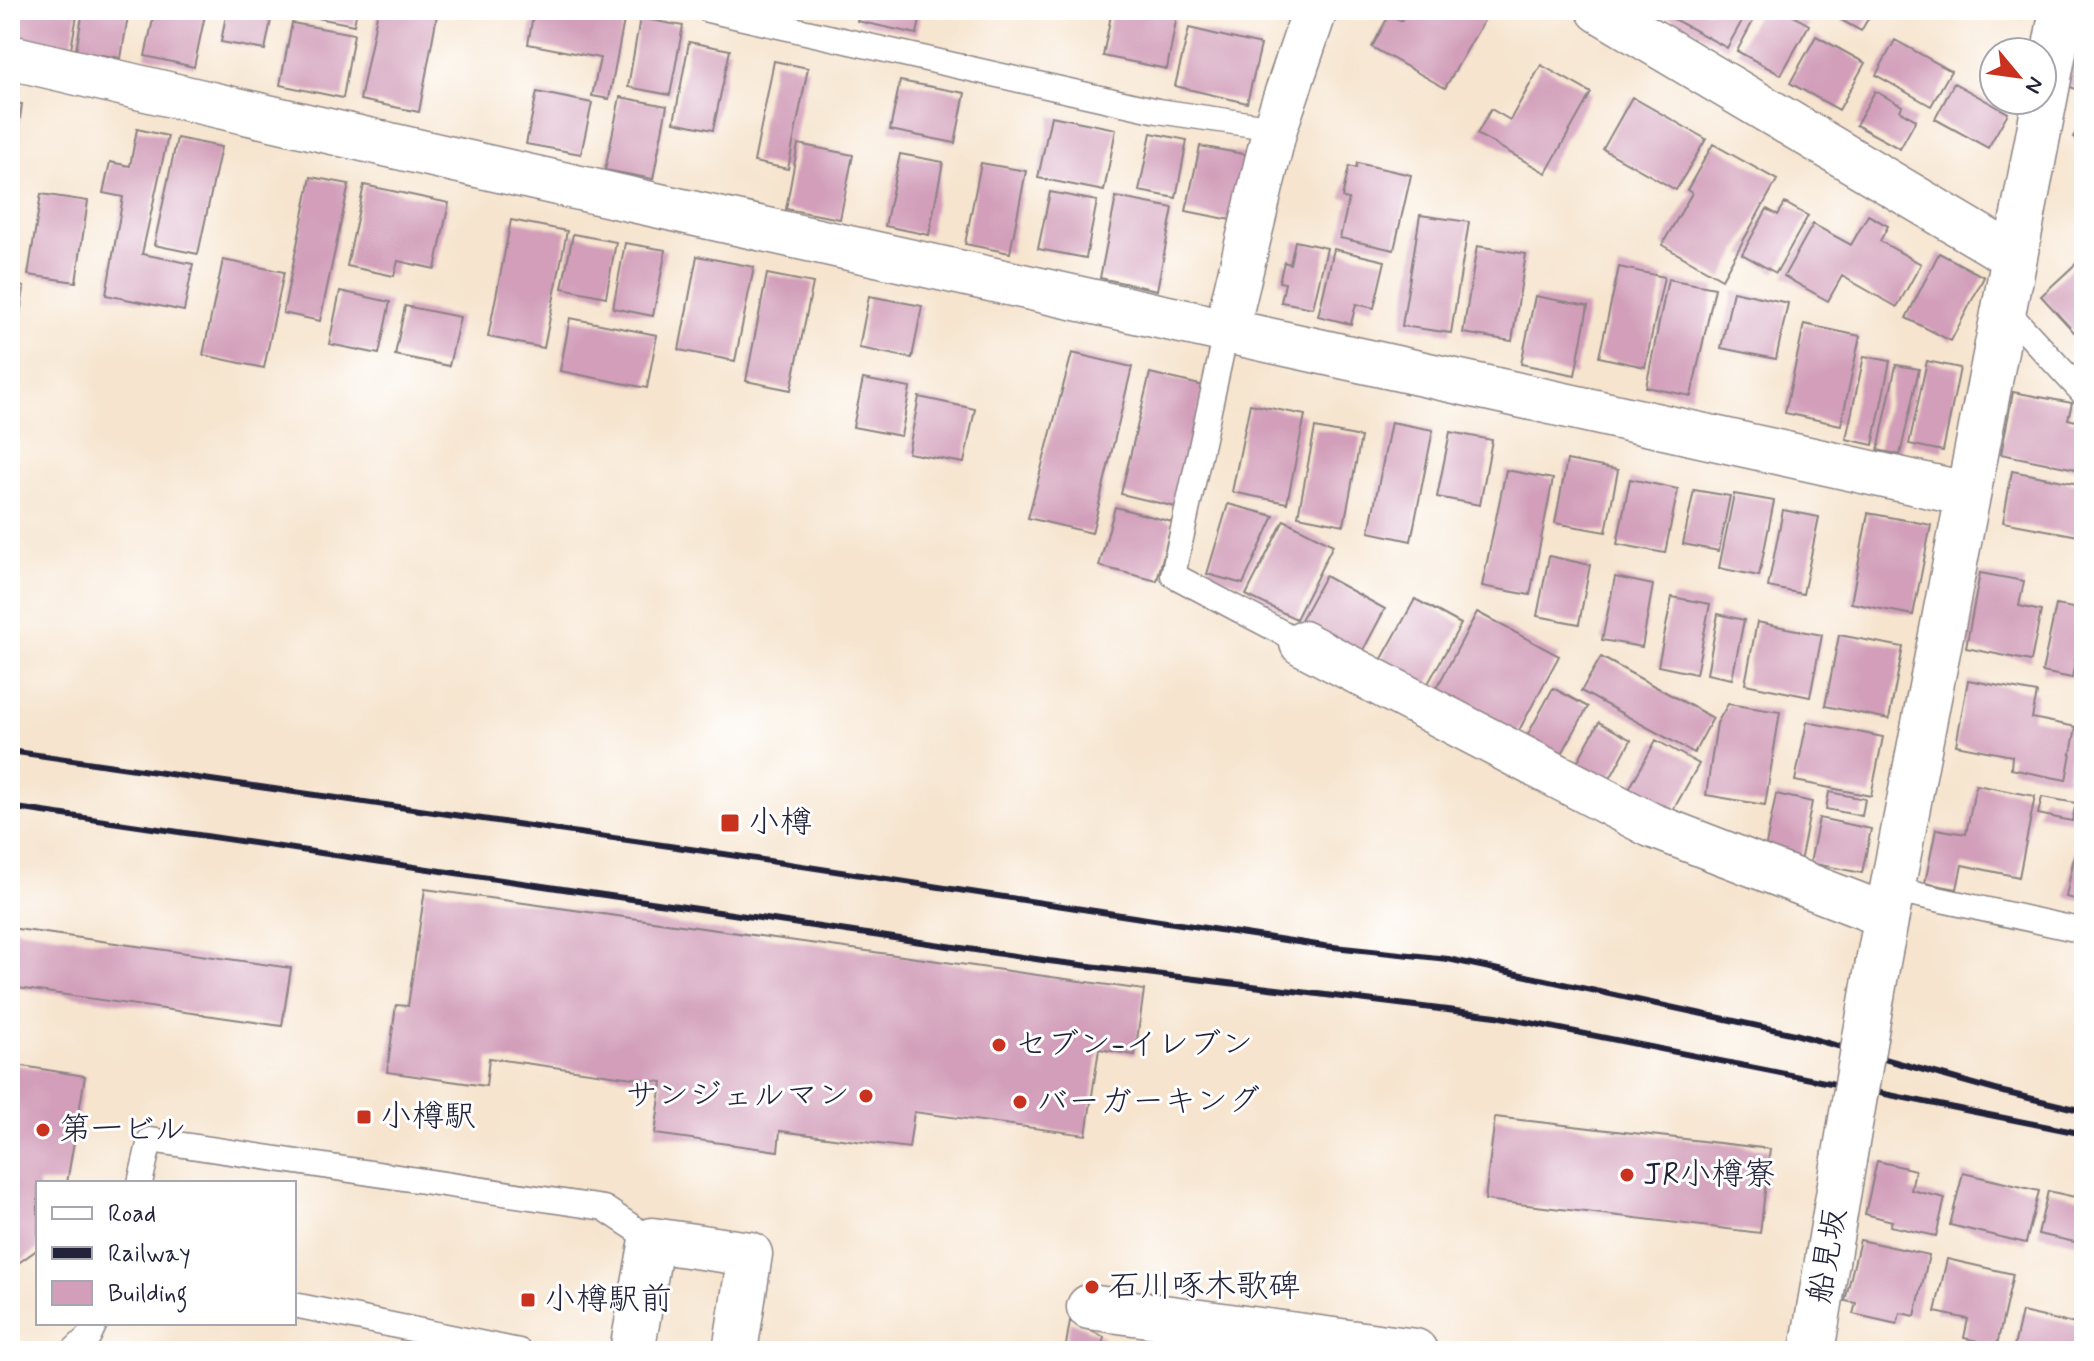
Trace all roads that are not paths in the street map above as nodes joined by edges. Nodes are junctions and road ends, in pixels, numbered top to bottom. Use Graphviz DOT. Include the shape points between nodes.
graph roads {
  1 [pos="708,10"];
  2 [pos="1315,10"];
  3 [pos="1599,10"];
  4 [pos="2062,10"];
  5 [pos="10,57"];
  6 [pos="1275,128"];
  7 [pos="2014,257"];
  8 [pos="2006,310"];
  9 [pos="1227,328"];
  10 [pos="2084,394"];
  11 [pos="1966,494"];
  12 [pos="1302,643"];
  13 [pos="1889,902"];
  14 [pos="2084,931"];
  15 [pos="140,1181"];
  16 [pos="652,1240"];
  17 [pos="296,1305"];
  18 [pos="1089,1307"];
  19 [pos="94,1325"];
  20 [pos="1816,1350"];
  21 [pos="73,1351"];
  22 [pos="519,1351"];
  23 [pos="632,1351"];
  24 [pos="735,1351"];
  25 [pos="1415,1351"];
  1 -- 6 [label="lane" via="1158,111"];
  2 -- 6 [label="street"];
  3 -- 7 [label="street"];
  4 -- 7 [label="street, 船見坂"];
  5 -- 9 [label="street" via="493,170"];
  6 -- 9 [label="street"];
  7 -- 8 [label="street, 船見坂"];
  8 -- 10 [label="lane"];
  8 -- 11 [label="street, 船見坂"];
  9 -- 11 [label="street"];
  9 -- 12 [label="lane" via="1173,575"];
  11 -- 13 [label="street, 船見坂"];
  12 -- 13 [label="street" via="1651,825"];
  13 -- 14 [label="lane"];
  13 -- 20 [label="street, 船見坂, bridge"];
  15 -- 16 [label="lane" via="150,1140 604,1208"];
  16 -- 23 [label="street"];
  16 -- 24 [label="street" via="750,1254"];
  17 -- 22 [label="lane"];
  18 -- 25 [label="street"];
  19 -- 21 [label="lane"];
}
